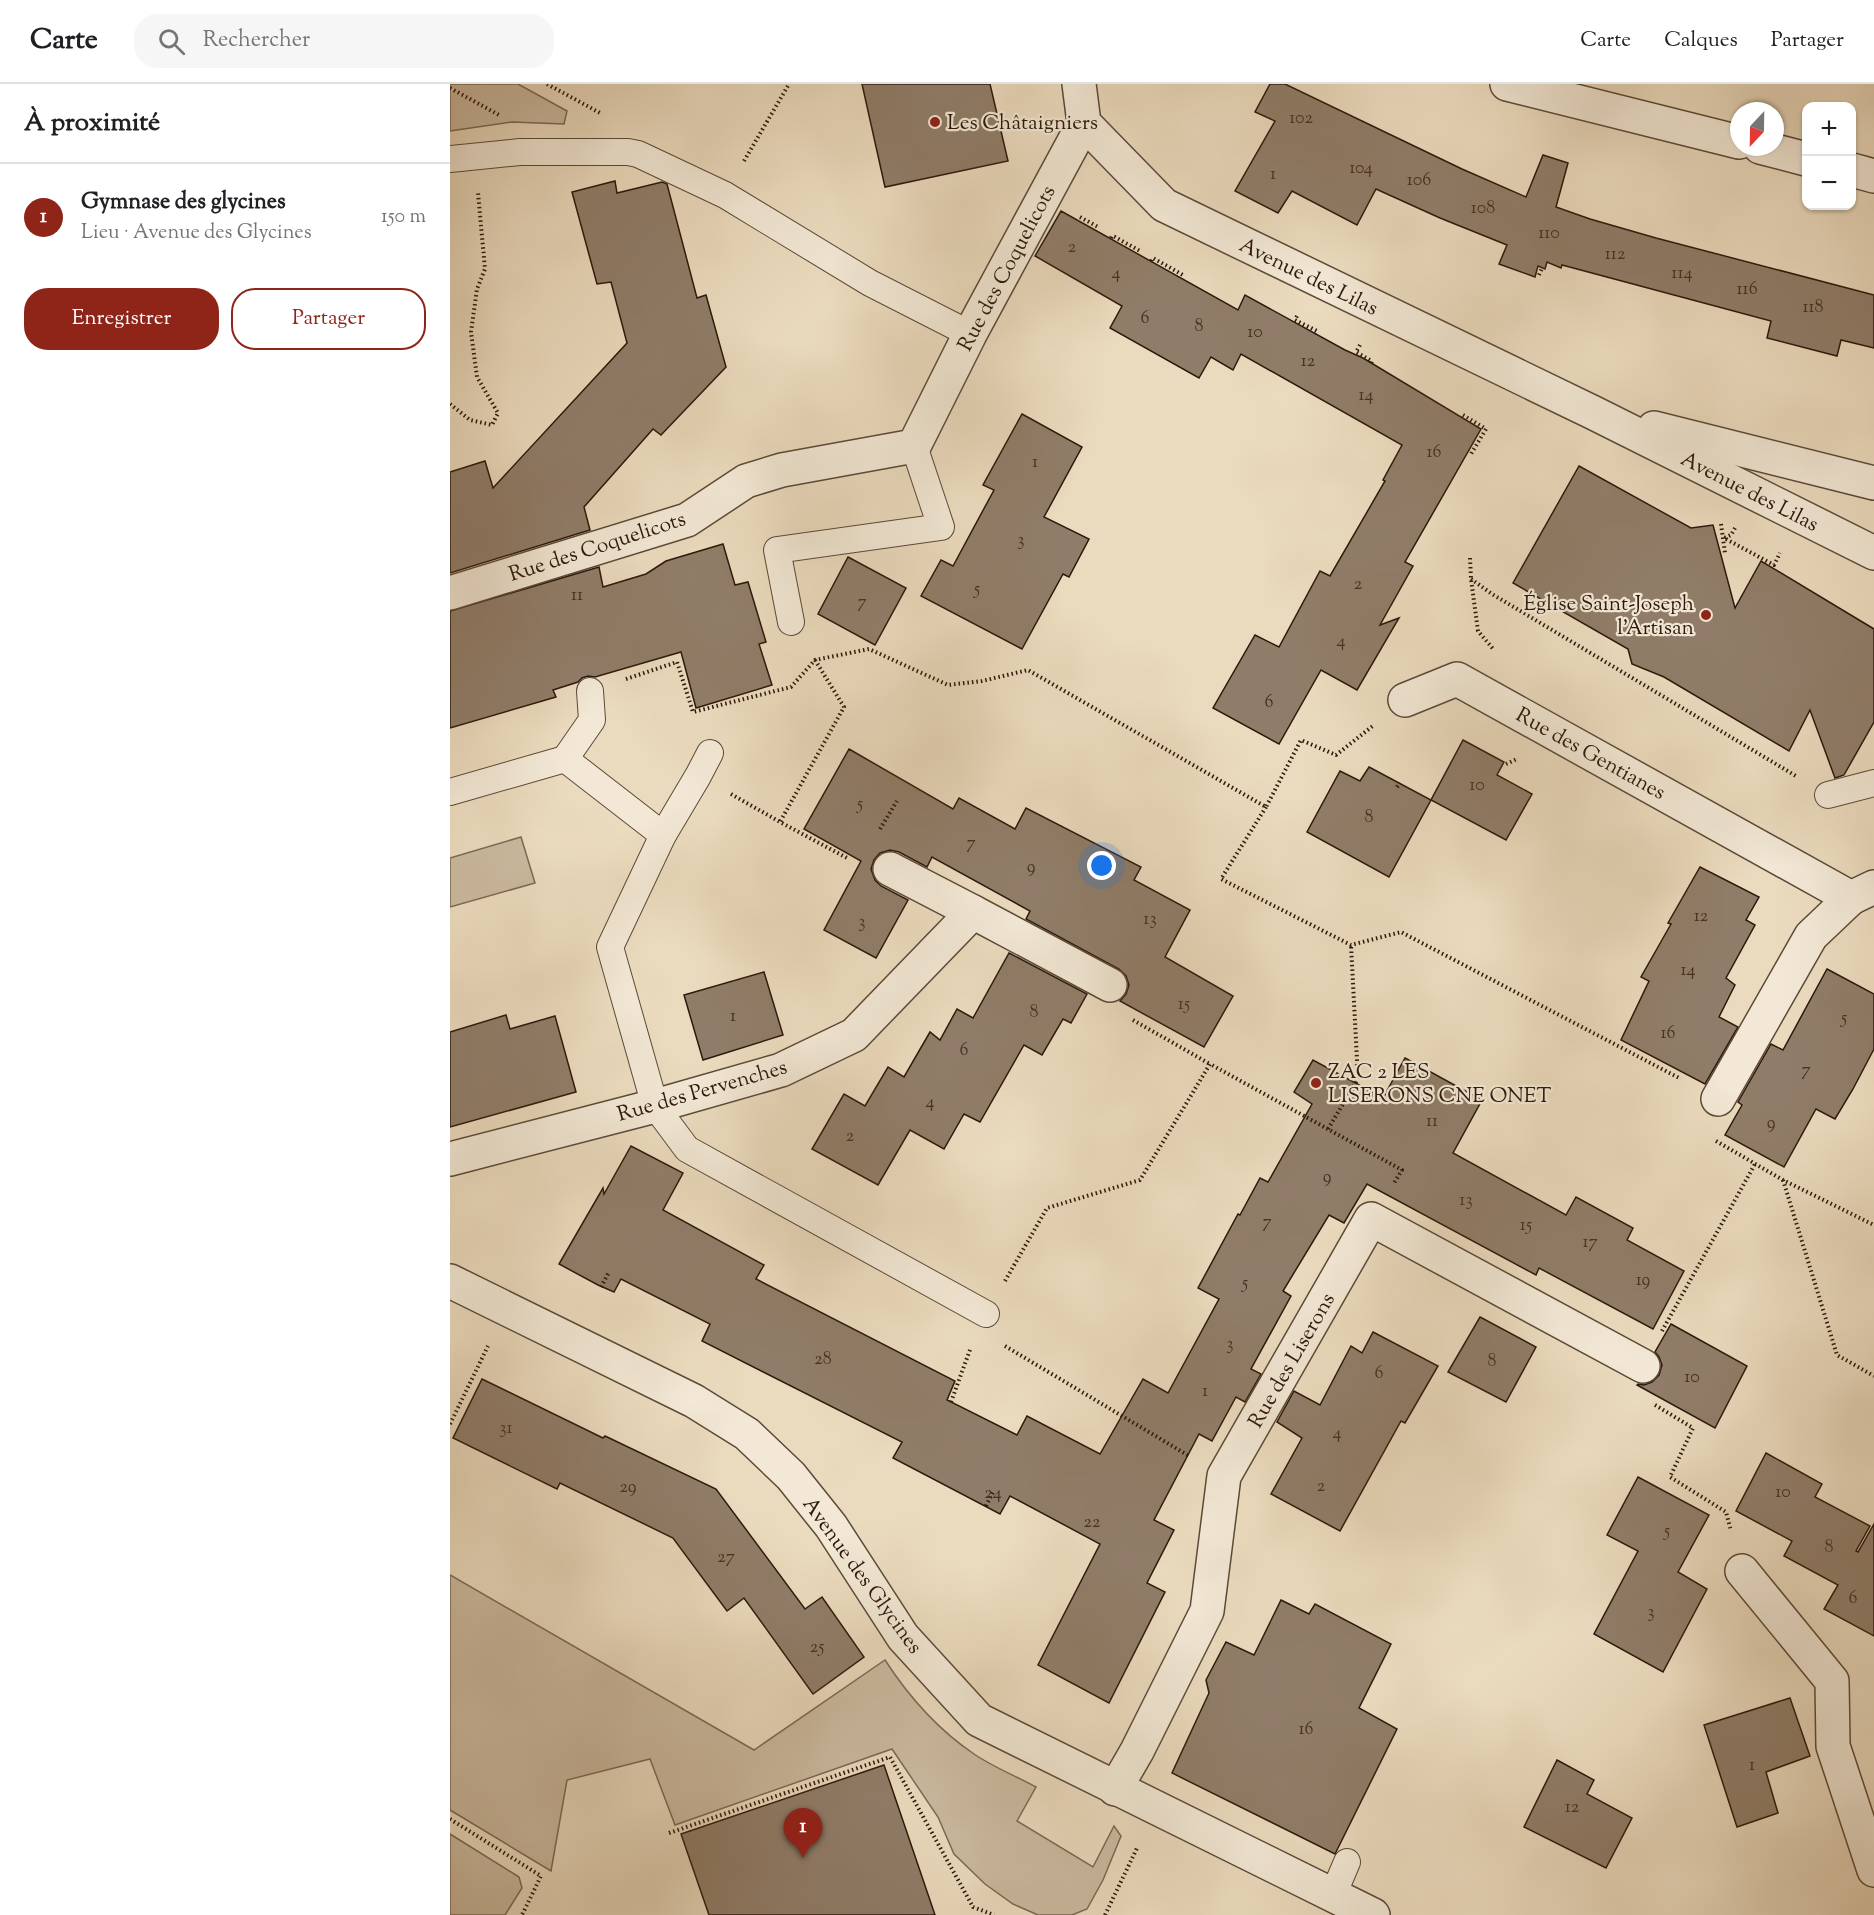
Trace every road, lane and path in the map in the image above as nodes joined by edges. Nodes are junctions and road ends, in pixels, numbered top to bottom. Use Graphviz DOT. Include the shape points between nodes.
graph roads {
  1 [pos="789,84"];
  2 [pos="1079,84"];
  3 [pos="1507,84"];
  4 [pos="450,88"];
  5 [pos="502,117"];
  6 [pos="1084,123"];
  7 [pos="1730,140"];
  8 [pos="1784,153"];
  9 [pos="462,158"];
  10 [pos="1802,158"];
  11 [pos="1856,171"];
  12 [pos="1874,176"];
  13 [pos="725,195"];
  14 [pos="1088,222"];
  15 [pos="1098,227"];
  16 [pos="1111,238"];
  17 [pos="1140,251"];
  18 [pos="1151,261"];
  19 [pos="1542,268"];
  20 [pos="1539,274"];
  21 [pos="1183,275"];
  22 [pos="1296,318"];
  23 [pos="970,334"];
  24 [pos="1315,334"];
  25 [pos="1358,350"];
  26 [pos="1371,364"];
  27 [pos="450,404"];
  28 [pos="1594,412"];
  29 [pos="1463,415"];
  30 [pos="914,446"];
  31 [pos="1471,454"];
  32 [pos="1874,483"];
  33 [pos="1720,525"];
  34 [pos="1731,535"];
  35 [pos="1724,538"];
  36 [pos="1738,544"];
  37 [pos="1725,553"];
  38 [pos="1874,554"];
  39 [pos="1470,558"];
  40 [pos="1471,579"];
  41 [pos="450,593"];
  42 [pos="791,622"];
  43 [pos="1500,658"];
  44 [pos="815,660"];
  45 [pos="590,691"];
  46 [pos="1405,700"];
  47 [pos="710,753"];
  48 [pos="565,759"];
  49 [pos="698,776"];
  50 [pos="1874,783"];
  51 [pos="450,792"];
  52 [pos="1828,795"];
  53 [pos="897,801"];
  54 [pos="1266,807"];
  55 [pos="886,819"];
  56 [pos="780,822"];
  57 [pos="663,835"];
  58 [pos="890,869"];
  59 [pos="1863,893"];
  60 [pos="973,912"];
  61 [pos="1351,945"];
  62 [pos="1110,985"];
  63 [pos="1210,1064"];
  64 [pos="1718,1099"];
  65 [pos="655,1106"];
  66 [pos="1328,1129"];
  67 [pos="450,1159"];
  68 [pos="1755,1164"];
  69 [pos="1783,1180"];
  70 [pos="1371,1219"];
  71 [pos="1874,1225"];
  72 [pos="609,1272"];
  73 [pos="450,1281"];
  74 [pos="601,1287"];
  75 [pos="982,1322"];
  76 [pos="1667,1323"];
  77 [pos="480,1362"];
  78 [pos="1643,1365"];
  79 [pos="1874,1376"];
  80 [pos="951,1402"];
  81 [pos="450,1424"];
  82 [pos="1693,1428"];
  83 [pos="1224,1476"];
  84 [pos="993,1492"];
  85 [pos="986,1506"];
  86 [pos="1742,1571"];
  87 [pos="1115,1789"];
  88 [pos="1156,1807"];
  89 [pos="450,1820"];
  90 [pos="669,1833"];
  91 [pos="1347,1862"];
  92 [pos="1874,1870"];
  93 [pos="1333,1895"];
  94 [pos="522,1915"];
  95 [pos="994,1915"];
  96 [pos="1105,1915"];
  97 [pos="1373,1915"];
  1 -- 13 [label="path"];
  2 -- 6 [label="street"];
  3 -- 7 [label="street"];
  4 -- 5 [label="path"];
  6 -- 23 [label="street, Rue des Coquelicots"];
  6 -- 28 [label="street, Avenue des Lilas" via="1164,205"];
  8 -- 10 [label="street"];
  9 -- 13 [label="lane" via="520,152 628,152"];
  9 -- 27 [label="path" via="485,269 477,289 471,332 477,377 498,413 492,425 470,420"];
  11 -- 12 [label="street"];
  13 -- 23 [label="lane" via="870,283"];
  14 -- 15 [label="path"];
  16 -- 17 [label="path"];
  18 -- 21 [label="path" via="1153,258"];
  19 -- 20 [label="path"];
  22 -- 24 [label="path" via="1317,331"];
  23 -- 30 [label="street, Rue des Coquelicots"];
  25 -- 26 [label="path"];
  28 -- 32 [label="street, Avenue des Lilas"];
  28 -- 38 [label="street, Avenue des Lilas"];
  29 -- 31 [label="path" via="1486,429"];
  30 -- 41 [label="street, Rue des Coquelicots" via="782,470 746,481 687,520"];
  30 -- 42 [label="lane" via="941,526 777,550"];
  33 -- 35 [label="path"];
  34 -- 35 [label="path"];
  35 -- 36 [label="path"];
  35 -- 37 [label="path"];
  39 -- 40 [label="path"];
  40 -- 43 [label="path" via="1478,631"];
  40 -- 52 [label="path"];
  42 -- 44 [label="path"];
  44 -- 45 [label="path" via="791,687 693,712 677,662"];
  44 -- 54 [label="path" via="869,649 948,685 1028,670"];
  44 -- 56 [label="path" via="844,707"];
  45 -- 48 [label="lane" via="592,720"];
  46 -- 54 [label="path" via="1336,755 1301,740"];
  46 -- 59 [label="street, Rue des Gentianes" via="1457,679"];
  47 -- 49 [label="lane"];
  48 -- 51 [label="lane"];
  48 -- 57 [label="lane"];
  49 -- 56 [label="path"];
  49 -- 57 [label="lane"];
  50 -- 52 [label="lane"];
  53 -- 55 [label="path"];
  54 -- 61 [label="path" via="1221,879"];
  56 -- 58 [label="path" via="860,865"];
  57 -- 65 [label="lane" via="610,947"];
  58 -- 60 [label="street"];
  59 -- 64 [label="street, Rue des Gentianes" via="1811,936"];
  60 -- 62 [label="street"];
  60 -- 65 [label="street, Rue des Pervenches" via="854,1035 781,1070"];
  61 -- 64 [label="path" via="1401,932"];
  61 -- 66 [label="path" via="1358,1079"];
  62 -- 63 [label="path" via="1131,1019"];
  63 -- 66 [label="path"];
  63 -- 75 [label="path" via="1140,1180 1047,1208"];
  64 -- 68 [label="path" via="1700,1132"];
  65 -- 67 [label="street, Rue des Pervenches"];
  65 -- 75 [label="lane" via="687,1149"];
  66 -- 70 [label="path" via="1402,1170"];
  68 -- 69 [label="path"];
  68 -- 76 [label="path"];
  69 -- 71 [label="path"];
  69 -- 79 [label="path" via="1837,1355"];
  70 -- 78 [label="street"];
  70 -- 83 [label="street, Rue des Liserons"];
  72 -- 74 [label="path"];
  73 -- 87 [label="street, Avenue des Glycines" via="694,1401 747,1434 791,1476 831,1526 903,1637 979,1720"];
  75 -- 80 [label="path"];
  75 -- 83 [label="path"];
  77 -- 81 [label="path"];
  82 -- 86 [label="path" via="1670,1477 1726,1512"];
  83 -- 87 [label="street, Rue des Liserons" via="1207,1611"];
  84 -- 85 [label="path"];
  86 -- 92 [label="street" via="1832,1681 1833,1746"];
  87 -- 88 [label="street, Avenue des Glycines"];
  88 -- 93 [label="street, Avenue des Glycines"];
  88 -- 96 [label="path"];
  89 -- 94 [label="path" via="541,1876"];
  90 -- 95 [label="path" via="890,1757 973,1907"];
  91 -- 93 [label="lane"];
  93 -- 97 [label="street, Avenue des Glycines"];
}
